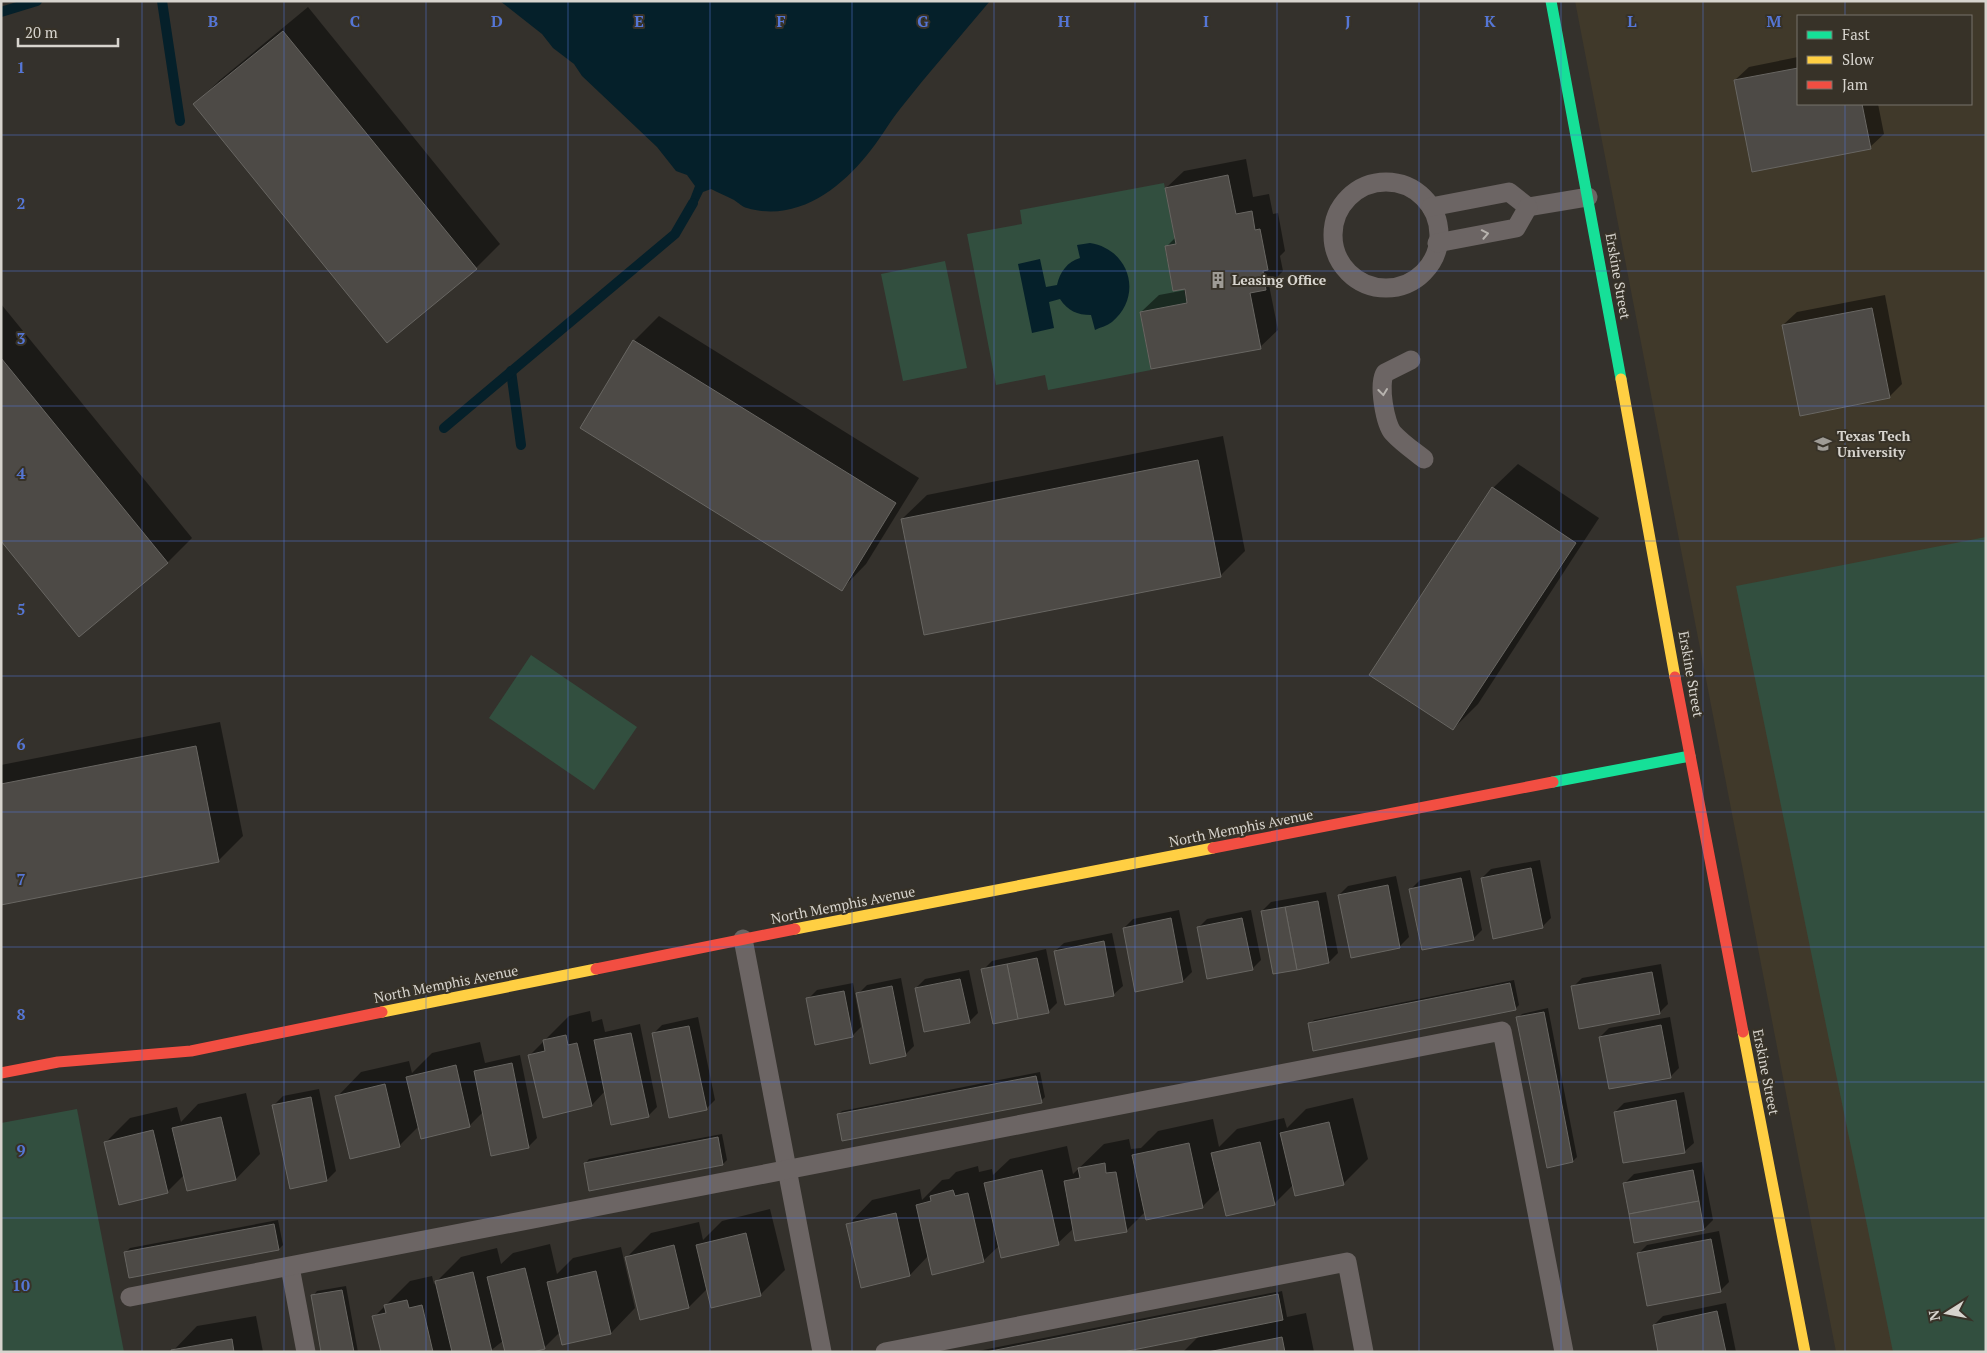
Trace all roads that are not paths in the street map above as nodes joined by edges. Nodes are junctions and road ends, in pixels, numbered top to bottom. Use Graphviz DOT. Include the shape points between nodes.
graph roads {
  1 [pos="1551,1"];
  2 [pos="1588,197"];
  3 [pos="1431,207"];
  4 [pos="1528,207"];
  5 [pos="1437,243"];
  6 [pos="1411,360"];
  7 [pos="1424,459"];
  8 [pos="1690,756"];
  9 [pos="743,940"];
  10 [pos="1,1073"];
  11 [pos="787,1170"];
  12 [pos="290,1267"];
  13 [pos="130,1297"];
  14 [pos="306,1352"];
  15 [pos="822,1352"];
  16 [pos="885,1352"];
  17 [pos="1364,1352"];
  18 [pos="1564,1352"];
  19 [pos="1805,1352"];
  1 -- 2 [label="street, Erskine Street"];
  2 -- 4 [label="lane"];
  2 -- 8 [label="street, Erskine Street"];
  3 -- 4 [label="lane" via="1509,192"];
  3 -- 5 [label="lane" via="1438,224"];
  3 -- 5 [label="lane" via="1416,190 1400,183 1382,181 1364,186 1349,196 1339,209 1333,225 1333,242 1338,258 1348,272 1362,283 1378,288 1411,282 1435,256"];
  5 -- 4 [label="lane, one-way" via="1516,228"];
  6 -- 7 [label="lane, one-way" via="1385,373 1381,385 1393,433"];
  8 -- 9 [label="street, North Memphis Avenue"];
  8 -- 19 [label="street, Erskine Street"];
  9 -- 10 [label="street, North Memphis Avenue" via="191,1051 58,1062"];
  9 -- 11 [label="lane"];
  11 -- 12 [label="lane"];
  11 -- 15 [label="lane"];
  11 -- 18 [label="lane" via="1502,1032"];
  12 -- 13 [label="lane"];
  12 -- 14 [label="lane"];
  16 -- 17 [label="lane" via="1347,1262"];
}
